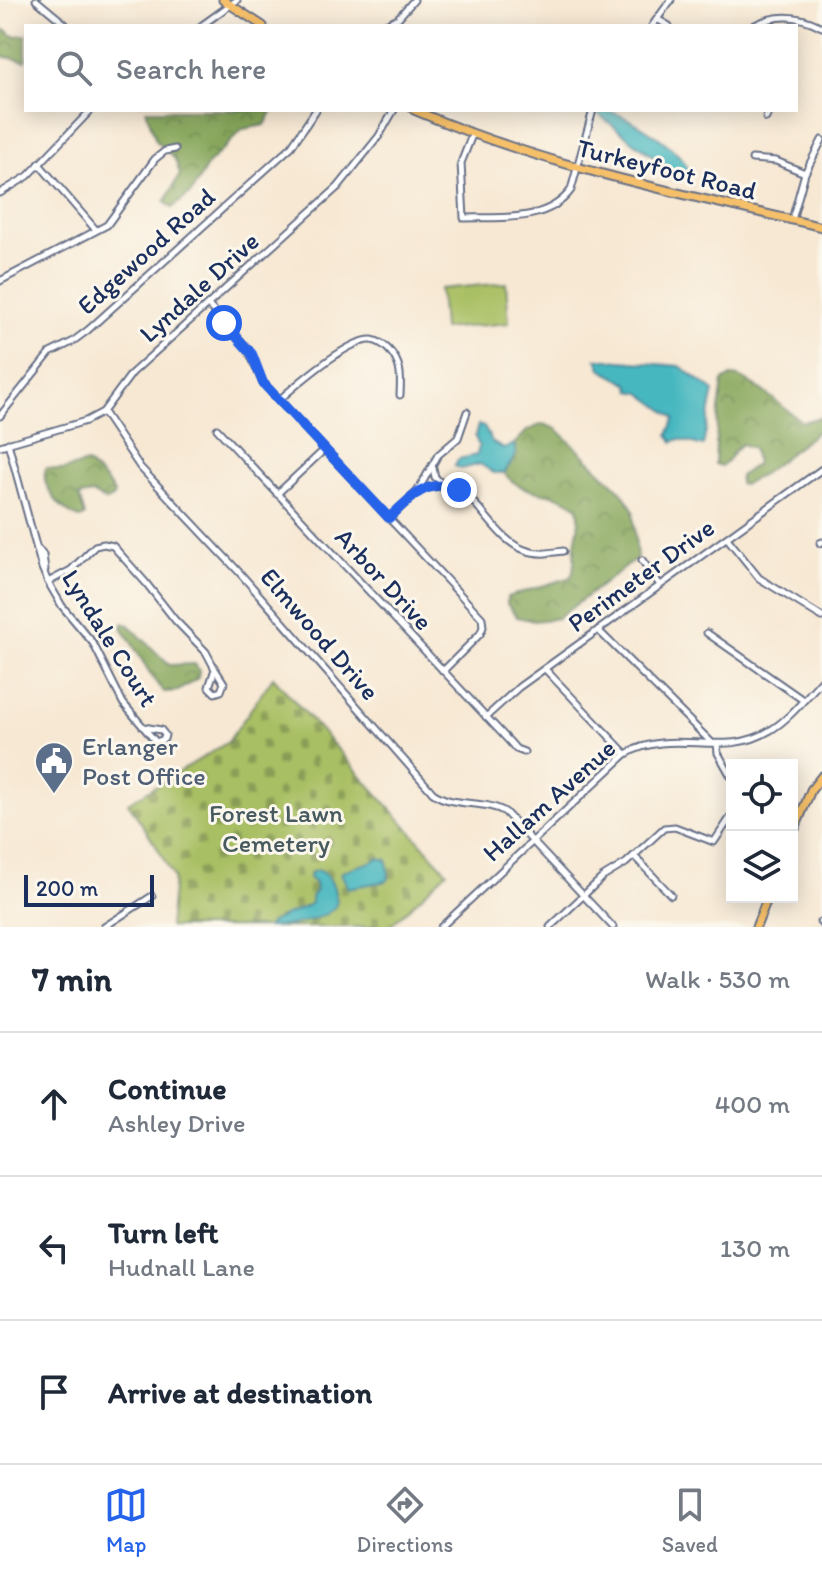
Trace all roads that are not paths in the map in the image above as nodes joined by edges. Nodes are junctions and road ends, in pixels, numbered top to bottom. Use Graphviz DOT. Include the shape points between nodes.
graph roads {
  1 [pos="36,0"];
  2 [pos="414,0"];
  3 [pos="671,0"];
  4 [pos="230,2"];
  5 [pos="657,19"];
  6 [pos="65,24"];
  7 [pos="203,24"];
  8 [pos="260,24"];
  9 [pos="385,24"];
  10 [pos="653,24"];
  11 [pos="666,24"];
  12 [pos="758,24"];
  13 [pos="822,27"];
  14 [pos="89,112"];
  15 [pos="315,112"];
  16 [pos="393,112"];
  17 [pos="419,112"];
  18 [pos="592,112"];
  19 [pos="768,112"];
  20 [pos="766,118"];
  21 [pos="472,135"];
  22 [pos="822,140"];
  23 [pos="175,149"];
  24 [pos="752,159"];
  25 [pos="39,164"];
  26 [pos="576,169"];
  27 [pos="805,173"];
  28 [pos="0,193"];
  29 [pos="792,220"];
  30 [pos="822,227"];
  31 [pos="96,231"];
  32 [pos="0,281"];
  33 [pos="208,305"];
  34 [pos="400,395"];
  35 [pos="279,400"];
  36 [pos="103,412"];
  37 [pos="467,412"];
  38 [pos="0,416"];
  39 [pos="217,429"];
  40 [pos="8,443"];
  41 [pos="0,446"];
  42 [pos="325,449"];
  43 [pos="433,467"];
  44 [pos="822,469"];
  45 [pos="443,485"];
  46 [pos="417,492"];
  47 [pos="277,494"];
  48 [pos="389,518"];
  49 [pos="727,538"];
  50 [pos="563,551"];
  51 [pos="642,560"];
  52 [pos="48,582"];
  53 [pos="660,585"];
  54 [pos="822,617"];
  55 [pos="598,630"];
  56 [pos="707,633"];
  57 [pos="215,669"];
  58 [pos="545,669"];
  59 [pos="443,671"];
  60 [pos="822,680"];
  61 [pos="803,700"];
  62 [pos="486,717"];
  63 [pos="143,727"];
  64 [pos="702,733"];
  65 [pos="697,743"];
  66 [pos="714,744"];
  67 [pos="524,752"];
  68 [pos="626,754"];
  69 [pos="726,767"];
  70 [pos="822,776"];
  71 [pos="798,814"];
  72 [pos="726,824"];
  73 [pos="533,841"];
  74 [pos="634,856"];
  75 [pos="584,895"];
  76 [pos="671,895"];
  77 [pos="152,896"];
  78 [pos="766,903"];
  79 [pos="104,927"];
  80 [pos="441,927"];
  81 [pos="550,927"];
  82 [pos="613,927"];
  83 [pos="756,927"];
  1 -- 6 [label="street"];
  2 -- 9 [label="street"];
  3 -- 5 [label="street"];
  4 -- 7 [label="street"];
  4 -- 8 [label="main road"];
  5 -- 10 [label="street"];
  5 -- 11 [label="street"];
  12 -- 13 [label="street" via="791,17"];
  14 -- 25 [label="street"];
  15 -- 38 [label="street, Edgewood Road" via="298,139 264,171 80,338 50,353"];
  16 -- 33 [label="street, Lyndale Drive" via="338,187"];
  17 -- 21 [label="main road, Turkeyfoot Road"];
  18 -- 26 [label="street"];
  19 -- 20 [label="street"];
  21 -- 26 [label="main road, Turkeyfoot Road"];
  21 -- 26 [label="street" via="461,163 464,218 533,215 569,193"];
  22 -- 27 [label="street"];
  23 -- 31 [label="street" via="155,159 109,224"];
  24 -- 27 [label="street" via="776,161"];
  25 -- 28 [label="street"];
  25 -- 31 [label="street"];
  26 -- 29 [label="main road, Turkeyfoot Road"];
  27 -- 29 [label="street"];
  29 -- 30 [label="main road, Turkeyfoot Road"];
  31 -- 32 [label="street"];
  33 -- 35 [label="street" via="248,349 261,379"];
  33 -- 36 [label="street, Lyndale Drive" via="127,379"];
  34 -- 35 [label="street" via="399,365 384,345 368,340 304,377"];
  35 -- 42 [label="street"];
  36 -- 40 [label="street"];
  36 -- 73 [label="street, Elmwood Drive" via="140,467 433,793 445,800 499,808"];
  37 -- 43 [label="street" via="458,438"];
  39 -- 47 [label="street, Arbor Drive"];
  40 -- 41 [label="street"];
  40 -- 52 [label="street, Lyndale Court"];
  42 -- 47 [label="street"];
  42 -- 48 [label="street"];
  43 -- 45 [label="street"];
  43 -- 46 [label="street"];
  44 -- 49 [label="street, Perimeter Drive"];
  45 -- 46 [label="street"];
  45 -- 50 [label="street" via="465,495 518,547 543,554"];
  46 -- 48 [label="street"];
  47 -- 59 [label="street, Arbor Drive"];
  48 -- 59 [label="street" via="483,620 480,634"];
  49 -- 53 [label="street, Perimeter Drive"];
  49 -- 54 [label="street" via="759,578"];
  51 -- 53 [label="street"];
  52 -- 57 [label="street" via="71,570 95,546 113,546"];
  52 -- 63 [label="street, Lyndale Court" via="93,643 117,693"];
  53 -- 55 [label="street, Perimeter Drive"];
  55 -- 58 [label="street, Perimeter Drive"];
  55 -- 64 [label="street"];
  56 -- 61 [label="street"];
  58 -- 62 [label="street, Perimeter Drive"];
  58 -- 68 [label="street"];
  59 -- 62 [label="street, Arbor Drive"];
  60 -- 61 [label="street, Hallam Avenue"];
  61 -- 66 [label="street, Hallam Avenue" via="768,732 742,742"];
  62 -- 67 [label="street, Arbor Drive"];
  64 -- 65 [label="street"];
  64 -- 66 [label="street"];
  65 -- 66 [label="street, Hallam Avenue"];
  65 -- 68 [label="street, Hallam Avenue" via="655,742"];
  66 -- 69 [label="street"];
  68 -- 73 [label="street, Hallam Avenue"];
  70 -- 71 [label="main road"];
  72 -- 74 [label="street" via="714,842 683,829 661,830"];
  73 -- 75 [label="street, Elmwood Drive"];
  73 -- 80 [label="street, Hallam Avenue"];
  74 -- 75 [label="street"];
  74 -- 76 [label="street"];
  75 -- 81 [label="street"];
  75 -- 82 [label="street, Elmwood Drive"];
  77 -- 79 [label="street"];
  78 -- 83 [label="main road"];
}
